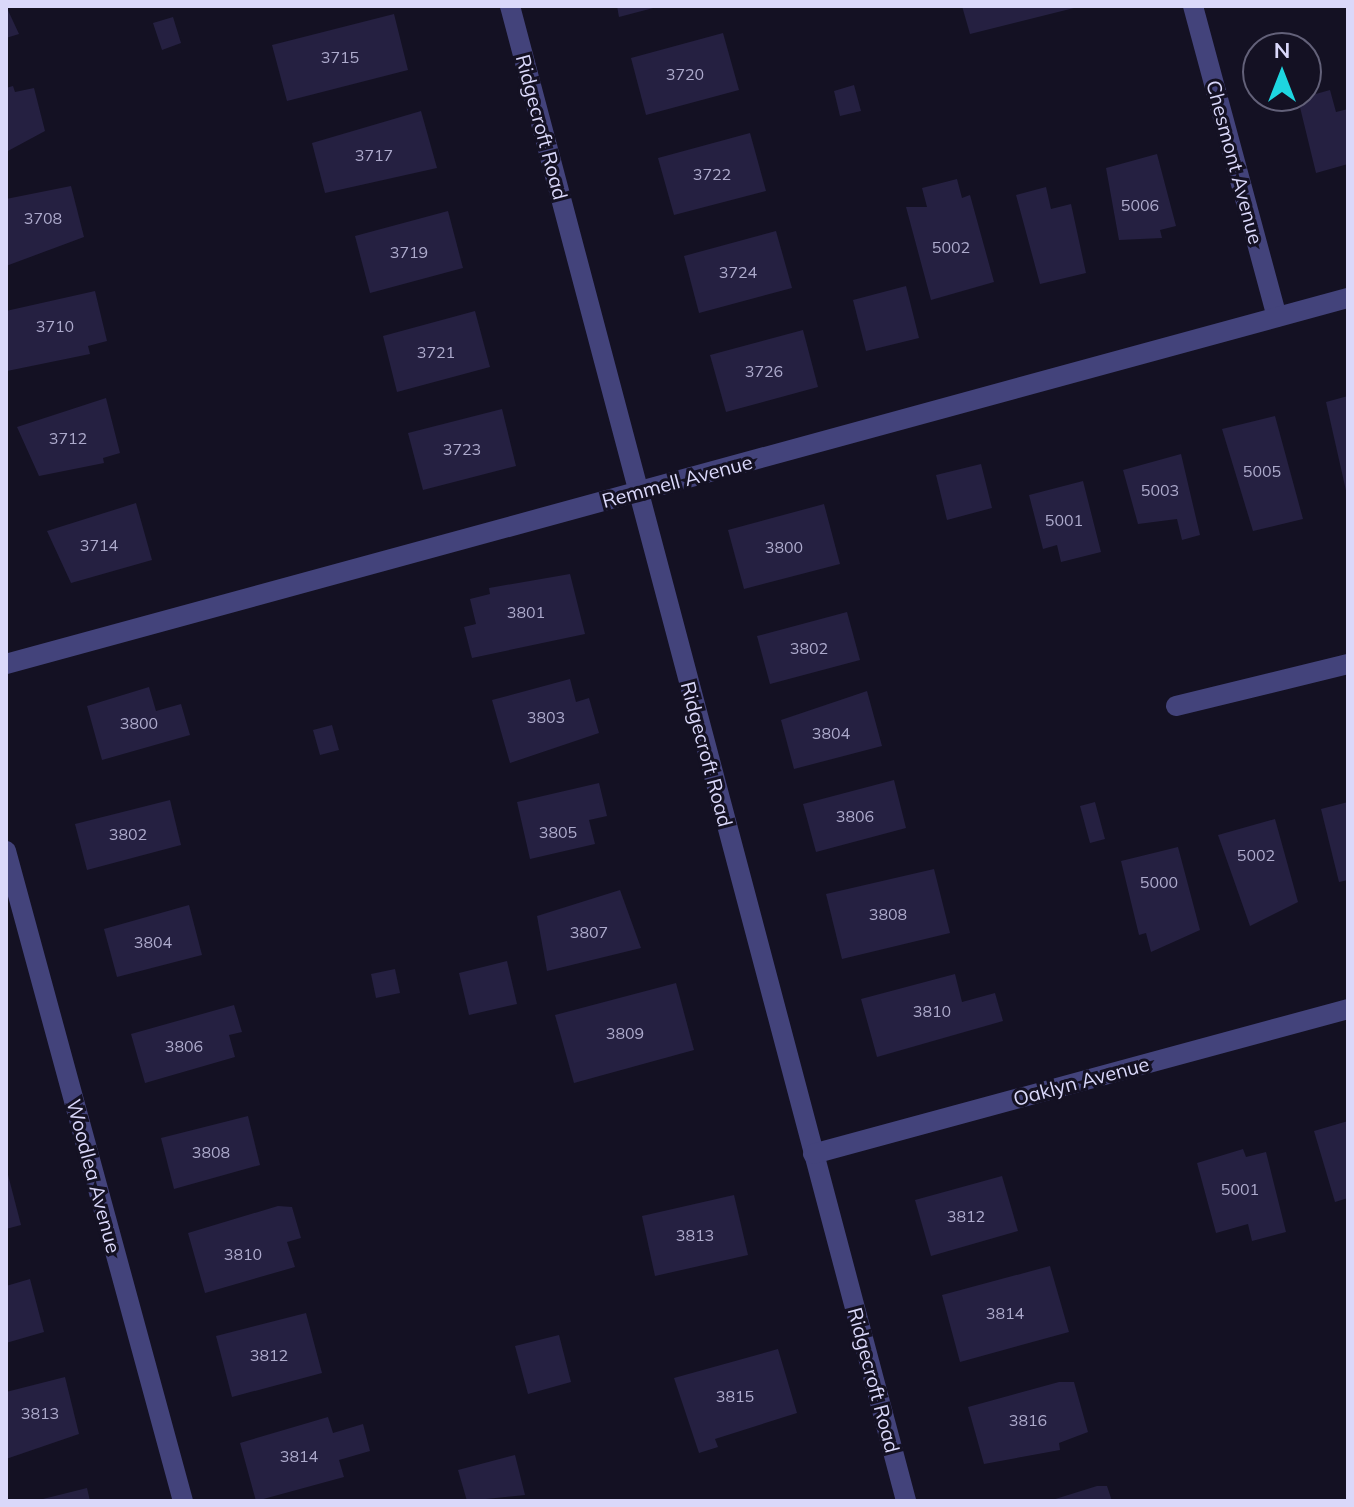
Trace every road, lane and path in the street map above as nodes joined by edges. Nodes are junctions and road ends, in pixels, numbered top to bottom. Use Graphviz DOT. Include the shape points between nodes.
graph roads {
  1 [pos="510,6"];
  2 [pos="1193,6"];
  3 [pos="1348,298"];
  4 [pos="1277,317"];
  5 [pos="637,492"];
  6 [pos="6,664"];
  7 [pos="1348,664"];
  8 [pos="1176,706"];
  9 [pos="6,851"];
  10 [pos="1348,1009"];
  11 [pos="813,1154"];
  12 [pos="183,1501"];
  13 [pos="906,1501"];
  1 -- 5 [label="street, Ridgecroft Road"];
  2 -- 4 [label="street, Chesmont Avenue"];
  3 -- 4 [label="street, Remmell Avenue"];
  4 -- 5 [label="street, Remmell Avenue"];
  5 -- 6 [label="street, Remmell Avenue"];
  5 -- 11 [label="street, Ridgecroft Road"];
  7 -- 8 [label="street"];
  9 -- 12 [label="street, Woodlea Avenue"];
  10 -- 11 [label="street, Oaklyn Avenue"];
  11 -- 13 [label="street, Ridgecroft Road"];
}
